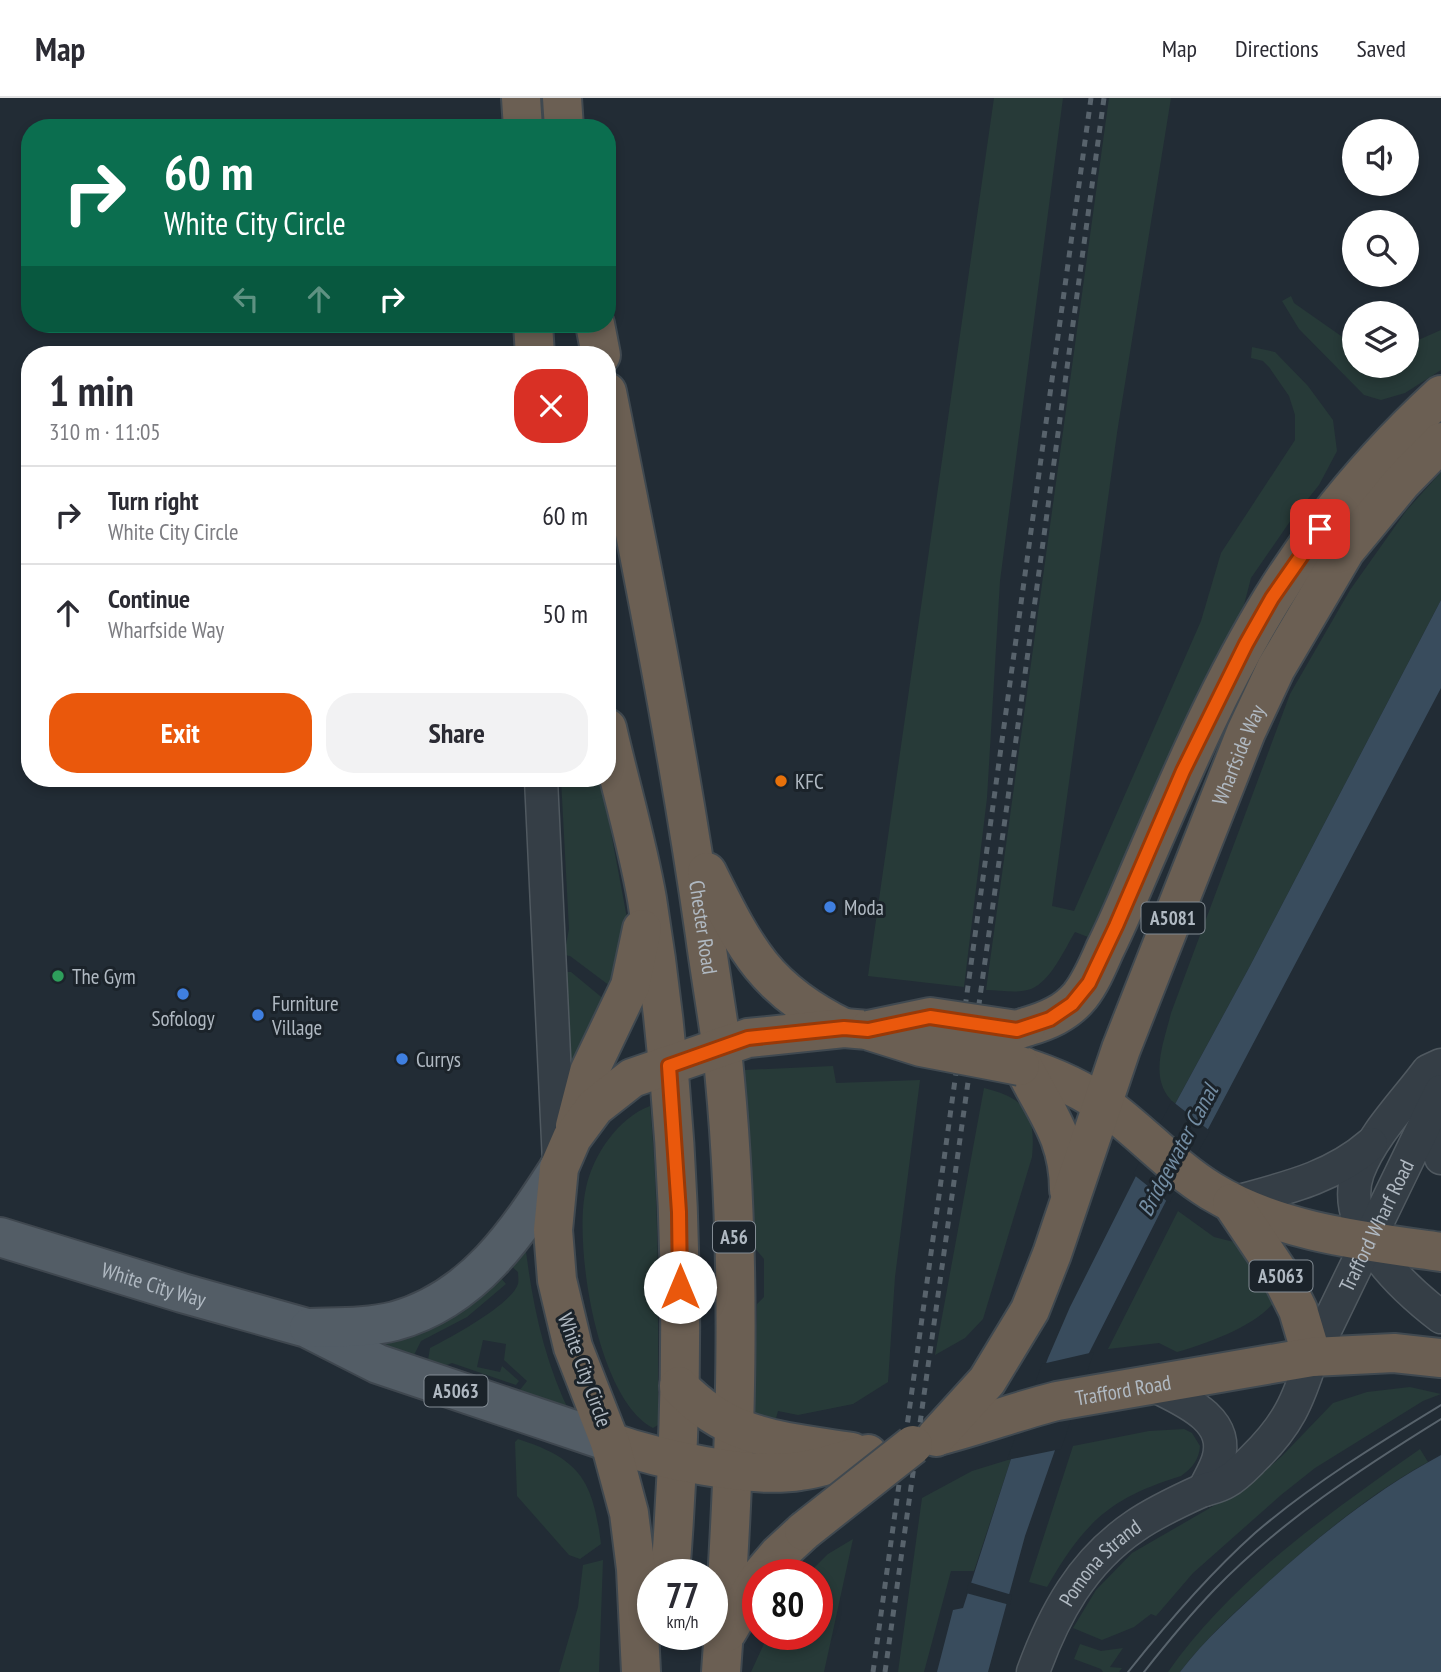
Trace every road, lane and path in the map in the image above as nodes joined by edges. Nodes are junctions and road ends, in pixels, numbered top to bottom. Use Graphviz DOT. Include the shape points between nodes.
graph roads {
  1 [pos="521,98"];
  2 [pos="562,98"];
  3 [pos="522,119"];
  4 [pos="563,119"];
  5 [pos="1441,395"];
  6 [pos="616,437"];
  7 [pos="1441,442"];
  8 [pos="616,767"];
  9 [pos="542,787"];
  10 [pos="692,842"];
  11 [pos="646,895"];
  12 [pos="856,1029"];
  13 [pos="721,1047"];
  14 [pos="1441,1065"];
  15 [pos="669,1066"];
  16 [pos="1022,1066"];
  17 [pos="1441,1091"];
  18 [pos="1102,1104"];
  19 [pos="1376,1140"];
  20 [pos="566,1153"];
  21 [pos="1441,1158"];
  22 [pos="1070,1202"];
  23 [pos="1232,1203"];
  24 [pos="0,1237"];
  25 [pos="1370,1241"];
  26 [pos="1441,1252"];
  27 [pos="1441,1317"];
  28 [pos="307,1328"];
  29 [pos="1312,1357"];
  30 [pos="1441,1358"];
  31 [pos="1153,1385"];
  32 [pos="679,1386"];
  33 [pos="735,1427"];
  34 [pos="946,1429"];
  35 [pos="610,1442"];
  36 [pos="800,1457"];
  37 [pos="678,1461"];
  38 [pos="734,1469"];
  39 [pos="1204,1490"];
  40 [pos="671,1559"];
  41 [pos="775,1559"];
  42 [pos="742,1614"];
  43 [pos="657,1650"];
  44 [pos="722,1656"];
  45 [pos="646,1672"];
  46 [pos="1032,1672"];
  1 -- 3 [label="highway"];
  2 -- 4 [label="highway"];
  5 -- 12 [label="highway, Wharfside Way / A5081, bridge" via="1338,506 1272,598 1183,771 1089,983 1072,1004 1017,1030 930,1017"];
  6 -- 10 [label="highway, Chester Road / A56"];
  7 -- 18 [label="highway, Wharfside Way / A5081" via="1345,551 1276,668 1246,732"];
  8 -- 11 [label="highway"];
  9 -- 20 [label="street"];
  10 -- 12 [label="highway, A56" via="734,926 763,970 816,1014"];
  10 -- 13 [label="highway, Chester Road / A56"];
  11 -- 15 [label="highway"];
  11 -- 20 [label="highway, White City Circle" via="634,970 589,1072"];
  12 -- 13 [label="highway" via="748,1038"];
  12 -- 16 [label="highway, A5063, bridge" via="920,1047"];
  13 -- 15 [label="highway"];
  13 -- 33 [label="highway, Chester Road / A56" via="733,1206"];
  14 -- 19 [label="street" via="1429,1071"];
  15 -- 20 [label="highway" via="632,1077 615,1089 595,1107"];
  15 -- 32 [label="highway" via="680,1237"];
  16 -- 18 [label="highway, A5063" via="1069,1084"];
  16 -- 22 [label="highway, A5081" via="1064,1146"];
  17 -- 21 [label="street" via="1436,1118"];
  17 -- 25 [label="street, Trafford Wharf Road"];
  18 -- 22 [label="highway, A5081"];
  18 -- 23 [label="highway, A5063" via="1187,1174"];
  19 -- 23 [label="street, Trafford Wharf Road" via="1323,1176"];
  19 -- 25 [label="street" via="1358,1172 1355,1192 1358,1216"];
  20 -- 28 [label="main road, White City Way / A5063" via="528,1216 481,1272 445,1300 393,1321"];
  20 -- 35 [label="highway, White City Circle" via="553,1245 561,1301 577,1358"];
  22 -- 34 [label="highway, A5081" via="1030,1310 988,1381"];
  23 -- 25 [label="highway, A5063" via="1274,1219"];
  23 -- 29 [label="highway, A5063" via="1281,1276 1298,1310"];
  24 -- 28 [label="main road, White City Way / A5063"];
  25 -- 26 [label="highway, A5063"];
  25 -- 27 [label="street" via="1394,1276"];
  25 -- 29 [label="street, Trafford Wharf Road"];
  28 -- 35 [label="main road, White City Way / A5063" via="377,1364"];
  29 -- 30 [label="highway, Trafford Road" via="1394,1353"];
  29 -- 31 [label="highway, Trafford Road"];
  29 -- 39 [label="street, Pomona Strand" via="1288,1419 1228,1481"];
  31 -- 34 [label="highway, Trafford Road" via="1022,1409"];
  31 -- 39 [label="street" via="1202,1413 1215,1427 1220,1440 1218,1460"];
  32 -- 33 [label="highway" via="693,1401"];
  32 -- 37 [label="highway"];
  33 -- 36 [label="highway"];
  33 -- 38 [label="highway, Chester Road / A56"];
  34 -- 36 [label="highway, White City Circle" via="868,1454"];
  34 -- 41 [label="highway, bridge" via="804,1531"];
  35 -- 37 [label="highway, White City Circle"];
  35 -- 45 [label="highway" via="629,1513"];
  36 -- 38 [label="highway, White City Circle" via="771,1472"];
  37 -- 38 [label="highway, White City Circle"];
  37 -- 40 [label="highway"];
  38 -- 44 [label="highway, A56"];
  39 -- 46 [label="street, Pomona Strand" via="1134,1526 1099,1556 1068,1592"];
  42 -- 44 [label="highway"];
  43 -- 45 [label="highway"];
}
